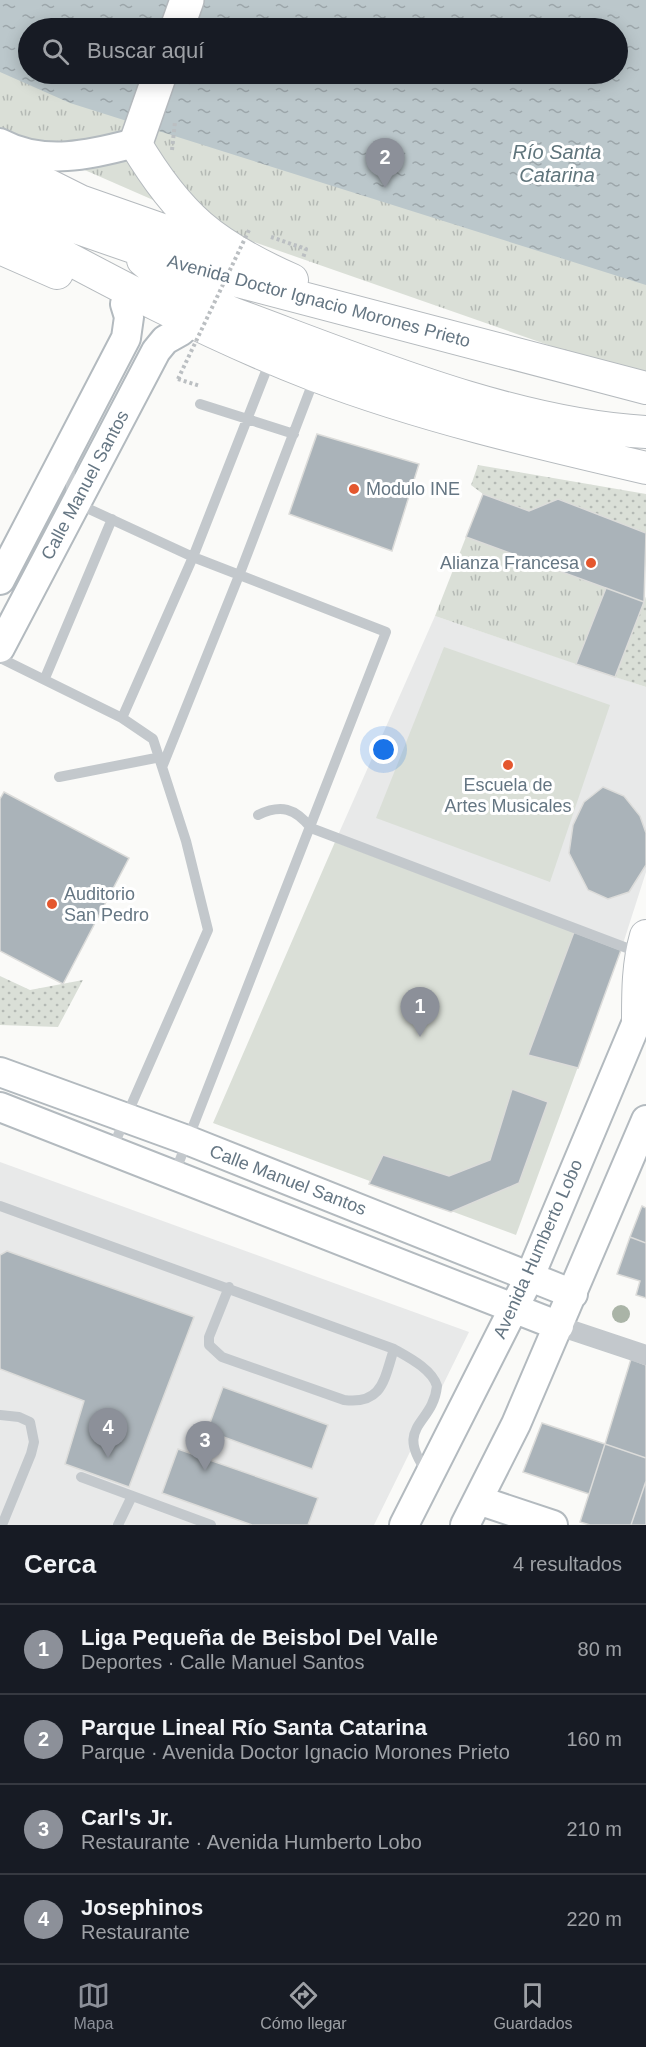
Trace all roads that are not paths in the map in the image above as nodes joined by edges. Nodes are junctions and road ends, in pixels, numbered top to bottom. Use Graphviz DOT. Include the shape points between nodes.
graph roads {
  1 [pos="187,0"];
  2 [pos="181,18"];
  3 [pos="156,84"];
  4 [pos="136,140"];
  5 [pos="0,142"];
  6 [pos="0,161"];
  7 [pos="0,191"];
  8 [pos="0,222"];
  9 [pos="249,245"];
  10 [pos="129,247"];
  11 [pos="0,248"];
  12 [pos="125,304"];
  13 [pos="398,324"];
  14 [pos="181,331"];
  15 [pos="261,344"];
  16 [pos="316,375"];
  17 [pos="646,388"];
  18 [pos="200,404"];
  19 [pos="248,419"];
  20 [pos="646,432"];
  21 [pos="294,434"];
  22 [pos="68,452"];
  23 [pos="95,466"];
  24 [pos="646,468"];
  25 [pos="76,503"];
  26 [pos="112,519"];
  27 [pos="192,556"];
  28 [pos="240,573"];
  29 [pos="0,580"];
  30 [pos="0,648"];
  31 [pos="0,658"];
  32 [pos="45,678"];
  33 [pos="122,718"];
  34 [pos="162,761"];
  35 [pos="59,777"];
  36 [pos="258,814"];
  37 [pos="311,828"];
  38 [pos="643,945"];
  39 [pos="642,1010"];
  40 [pos="0,1072"];
  41 [pos="0,1107"];
  42 [pos="125,1118"];
  43 [pos="644,1132"];
  44 [pos="187,1140"];
  45 [pos="111,1151"];
  46 [pos="174,1175"];
  47 [pos="0,1206"];
  48 [pos="530,1276"];
  49 [pos="229,1287"];
  50 [pos="573,1294"];
  51 [pos="513,1308"];
  52 [pos="559,1326"];
  53 [pos="394,1349"];
  54 [pos="646,1355"];
  55 [pos="0,1415"];
  56 [pos="428,1474"];
  57 [pos="81,1477"];
  58 [pos="132,1496"];
  59 [pos="478,1500"];
  60 [pos="2,1525"];
  61 [pos="118,1525"];
  62 [pos="211,1525"];
  63 [pos="404,1525"];
  64 [pos="465,1525"];
  65 [pos="553,1525"];
  1 -- 2 [label="highway"];
  3 -- 4 [label="highway"];
  4 -- 5 [label="street" via="88,156 63,157 13,150"];
  4 -- 9 [label="main road" via="155,177 196,225"];
  6 -- 9 [label="main road" via="80,201"];
  7 -- 10 [label="main road, Avenida Doctor Ignacio Morones Prieto" via="55,220"];
  8 -- 15 [label="main road" via="98,275"];
  9 -- 13 [label="main road"];
  10 -- 13 [label="main road, Avenida Doctor Ignacio Morones Prieto" via="211,274"];
  10 -- 15 [label="main road" via="164,279 201,300"];
  11 -- 12 [label="main road"];
  12 -- 14 [label="main road"];
  12 -- 22 [label="street, Calle Manuel Santos" via="129,317 126,338"];
  13 -- 17 [label="main road, Avenida Doctor Ignacio Morones Prieto"];
  14 -- 15 [label="main road" via="213,342"];
  14 -- 23 [label="street, Calle Manuel Santos" via="156,351"];
  15 -- 16 [label="main road"];
  15 -- 19 [label="lane"];
  15 -- 20 [label="main road" via="576,423"];
  16 -- 21 [label="lane"];
  16 -- 24 [label="main road" via="484,430"];
  18 -- 19 [label="lane"];
  19 -- 21 [label="lane"];
  19 -- 27 [label="lane"];
  21 -- 28 [label="lane"];
  22 -- 23 [label="street"];
  22 -- 25 [label="lane" via="72,497"];
  22 -- 29 [label="street, Calle Manuel Santos"];
  23 -- 25 [label="street, Calle Manuel Santos"];
  25 -- 26 [label="lane"];
  25 -- 30 [label="street, Calle Manuel Santos"];
  26 -- 27 [label="lane"];
  26 -- 32 [label="lane"];
  27 -- 28 [label="lane"];
  27 -- 33 [label="lane"];
  28 -- 34 [label="lane"];
  28 -- 37 [label="lane" via="386,632"];
  31 -- 32 [label="lane"];
  32 -- 33 [label="lane"];
  33 -- 34 [label="lane" via="153,739"];
  34 -- 35 [label="lane"];
  34 -- 42 [label="lane" via="208,930"];
  36 -- 37 [label="lane" via="273,808 290,810"];
  37 -- 38 [label="lane"];
  37 -- 44 [label="lane"];
  38 -- 39 [label="main road"];
  39 -- 48 [label="street, Avenida Humberto Lobo"];
  40 -- 42 [label="street, Calle Manuel Santos"];
  41 -- 45 [label="street, Calle Manuel Santos"];
  42 -- 44 [label="street, Calle Manuel Santos"];
  42 -- 45 [label="lane"];
  43 -- 50 [label="street"];
  44 -- 46 [label="lane"];
  44 -- 48 [label="street, Calle Manuel Santos"];
  45 -- 46 [label="street, Calle Manuel Santos"];
  46 -- 51 [label="street, Calle Manuel Santos"];
  47 -- 49 [label="lane"];
  48 -- 50 [label="street, Calle Manuel Santos"];
  48 -- 51 [label="street, Avenida Humberto Lobo"];
  49 -- 53 [label="lane"];
  49 -- 53 [label="lane" via="209,1337 209,1346 222,1357 344,1400 357,1401 378,1393"];
  50 -- 52 [label="street"];
  51 -- 52 [label="street, Calle Manuel Santos"];
  51 -- 56 [label="street, Avenida Humberto Lobo"];
  52 -- 54 [label="street"];
  52 -- 59 [label="street"];
  53 -- 56 [label="lane" via="429,1374 437,1386 413,1441 414,1454"];
  55 -- 60 [label="lane" via="30,1422 34,1442"];
  56 -- 63 [label="street, Avenida Humberto Lobo"];
  57 -- 58 [label="lane"];
  58 -- 61 [label="lane"];
  58 -- 62 [label="lane"];
  59 -- 64 [label="street"];
  59 -- 65 [label="street"];
}
